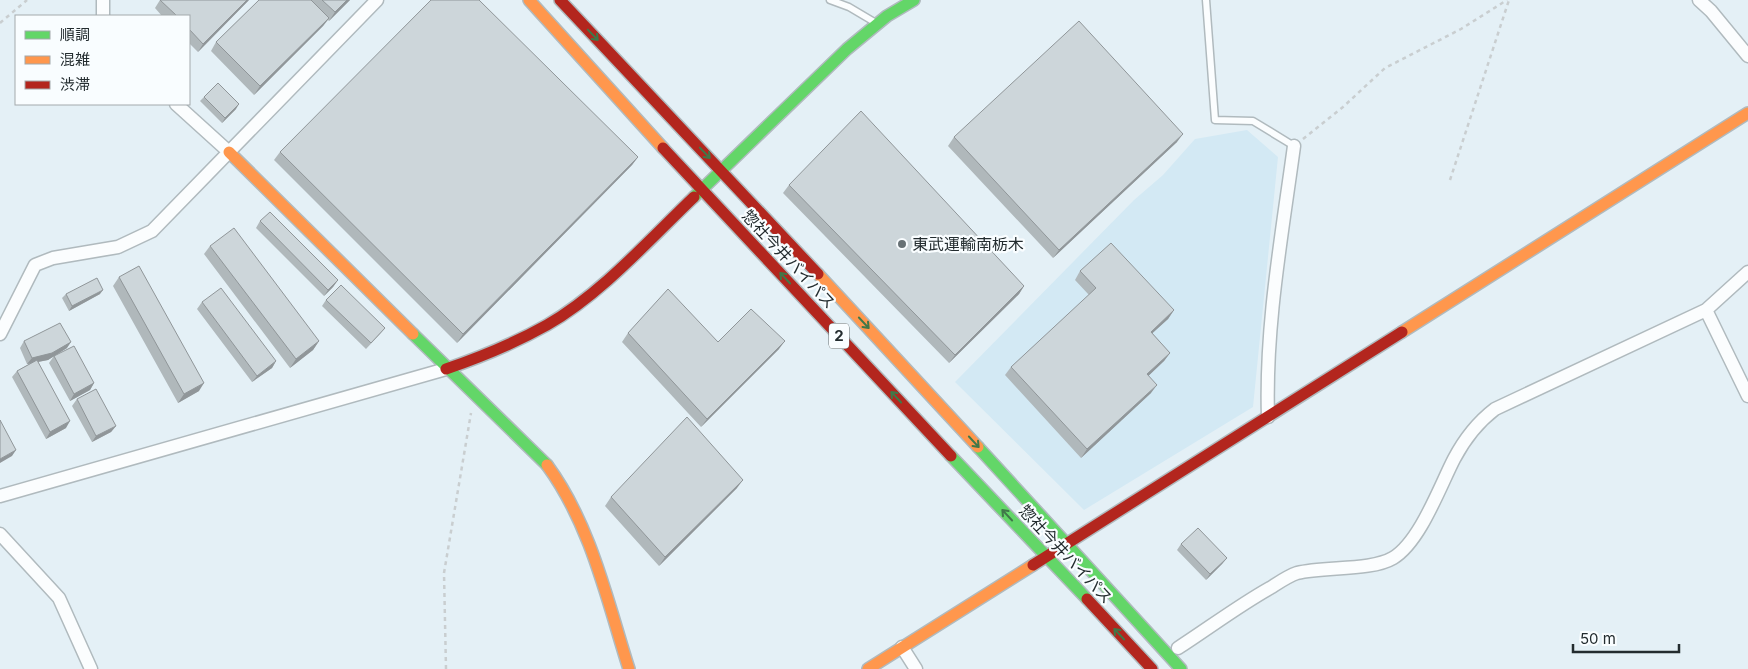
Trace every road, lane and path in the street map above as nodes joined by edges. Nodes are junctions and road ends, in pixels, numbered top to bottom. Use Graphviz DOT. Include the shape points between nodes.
graph roads {
  1 [pos="27,0"];
  2 [pos="103,0"];
  3 [pos="377,0"];
  4 [pos="529,0"];
  5 [pos="560,0"];
  6 [pos="830,0"];
  7 [pos="914,0"];
  8 [pos="1206,0"];
  9 [pos="1508,0"];
  10 [pos="1699,0"];
  11 [pos="103,15"];
  12 [pos="0,23"];
  13 [pos="876,23"];
  14 [pos="1747,51"];
  15 [pos="177,105"];
  16 [pos="1748,113"];
  17 [pos="1294,146"];
  18 [pos="229,152"];
  19 [pos="721,170"];
  20 [pos="1450,180"];
  21 [pos="701,189"];
  22 [pos="1748,272"];
  23 [pos="1706,310"];
  24 [pos="0,334"];
  25 [pos="446,369"];
  26 [pos="474,395"];
  27 [pos="1748,396"];
  28 [pos="1268,417"];
  29 [pos="0,496"];
  30 [pos="0,534"];
  31 [pos="1067,542"];
  32 [pos="1045,556"];
  33 [pos="902,647"];
  34 [pos="1178,648"];
  35 [pos="91,669"];
  36 [pos="446,669"];
  37 [pos="629,669"];
  38 [pos="868,669"];
  39 [pos="916,669"];
  40 [pos="1152,669"];
  41 [pos="1181,669"];
  1 -- 12 [label="path"];
  2 -- 11 [label="street"];
  3 -- 18 [label="street"];
  4 -- 21 [label="street, 惣社今井バイパス / 2"];
  5 -- 19 [label="street, 惣社今井バイパス / 2, one-way"];
  6 -- 13 [label="lane" via="849,6"];
  7 -- 13 [label="street"];
  8 -- 17 [label="lane" via="1215,120 1253,121"];
  9 -- 17 [label="path" via="1461,29 1385,68"];
  9 -- 20 [label="path"];
  10 -- 14 [label="street"];
  13 -- 19 [label="street"];
  15 -- 18 [label="street"];
  16 -- 28 [label="street"];
  17 -- 28 [label="street" via="1274,301 1267,378"];
  18 -- 24 [label="street" via="152,231 118,247 52,258 36,265"];
  18 -- 25 [label="street"];
  19 -- 21 [label="street"];
  19 -- 31 [label="street, 惣社今井バイパス / 2, one-way"];
  21 -- 25 [label="street" via="607,281 549,324 497,351"];
  32 -- 21 [label="street, 惣社今井バイパス / 2, one-way"];
  22 -- 23 [label="street"];
  23 -- 27 [label="street"];
  23 -- 34 [label="street" via="1494,409 1481,420 1455,457 1428,512 1408,544 1393,558 1373,565 1295,574 1249,600"];
  25 -- 26 [label="street"];
  25 -- 29 [label="street"];
  26 -- 36 [label="path" via="444,573"];
  26 -- 37 [label="street" via="548,466 566,492 587,536"];
  28 -- 31 [label="street"];
  30 -- 35 [label="street" via="59,598"];
  31 -- 32 [label="street"];
  31 -- 41 [label="street, 惣社今井バイパス / 2"];
  32 -- 33 [label="street"];
  40 -- 32 [label="street, 惣社今井バイパス / 2, one-way"];
  33 -- 38 [label="street"];
  33 -- 39 [label="street"];
}
